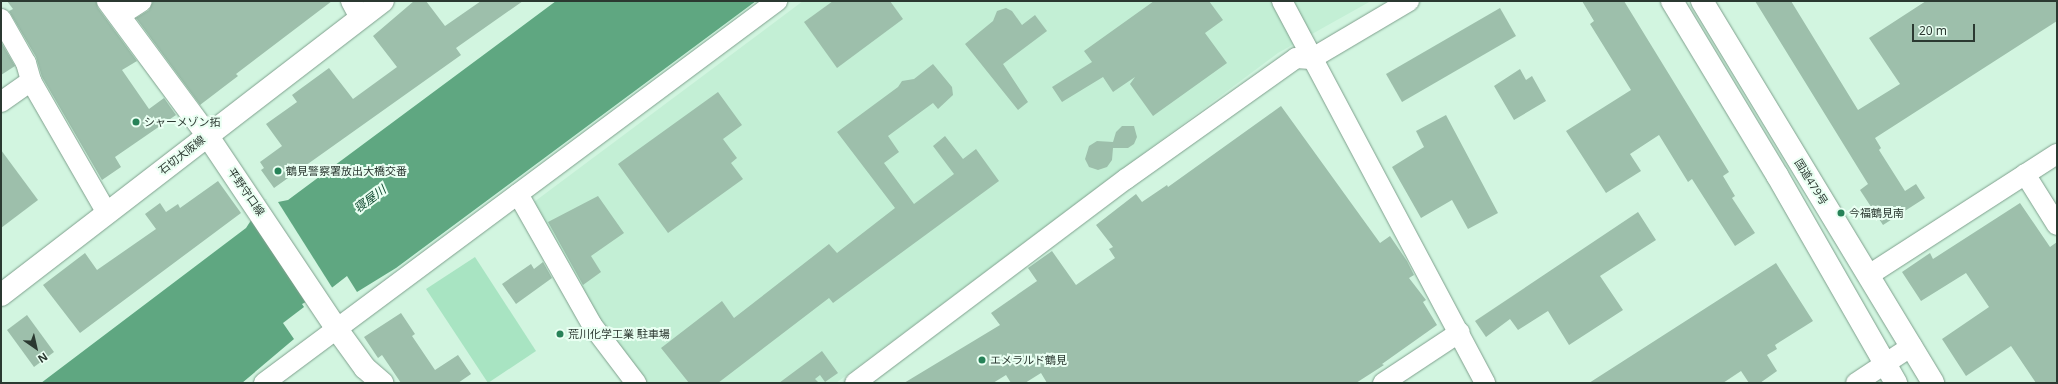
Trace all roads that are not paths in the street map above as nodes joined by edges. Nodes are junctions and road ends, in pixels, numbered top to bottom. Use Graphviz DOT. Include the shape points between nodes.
graph roads {
  1 [pos="142,1"];
  2 [pos="383,1"];
  3 [pos="777,1"];
  4 [pos="1282,1"];
  5 [pos="1409,1"];
  6 [pos="1672,1"];
  7 [pos="1702,1"];
  8 [pos="114,8"];
  9 [pos="356,9"];
  10 [pos="1,19"];
  11 [pos="1311,59"];
  12 [pos="31,81"];
  13 [pos="1,102"];
  14 [pos="207,136"];
  15 [pos="2057,154"];
  16 [pos="2025,174"];
  17 [pos="518,194"];
  18 [pos="107,213"];
  19 [pos="2057,225"];
  20 [pos="1869,275"];
  21 [pos="1,295"];
  22 [pos="331,319"];
  23 [pos="1460,332"];
  24 [pos="1912,346"];
  25 [pos="1884,364"];
  26 [pos="264,383"];
  27 [pos="382,383"];
  28 [pos="636,383"];
  29 [pos="855,383"];
  30 [pos="1383,383"];
  31 [pos="1485,383"];
  32 [pos="1856,383"];
  33 [pos="1896,383"];
  34 [pos="1933,383"];
  1 -- 8 [label="street"];
  2 -- 9 [label="main road, 石切大阪線"];
  3 -- 17 [label="street"];
  4 -- 11 [label="street"];
  5 -- 11 [label="street"];
  6 -- 25 [label="main road" via="1777,175"];
  7 -- 20 [label="main road, 国道479号"];
  8 -- 14 [label="main road, 平野守口線"];
  9 -- 14 [label="main road, 石切大阪線"];
  10 -- 12 [label="street" via="26,63"];
  11 -- 23 [label="street"];
  11 -- 29 [label="street" via="1296,58 1132,174"];
  12 -- 13 [label="street"];
  12 -- 18 [label="street"];
  14 -- 18 [label="main road, 石切大阪線"];
  14 -- 22 [label="main road, 平野守口線"];
  15 -- 16 [label="street"];
  16 -- 19 [label="street"];
  16 -- 20 [label="street"];
  17 -- 22 [label="street"];
  17 -- 28 [label="street" via="592,325"];
  18 -- 21 [label="main road, 石切大阪線"];
  20 -- 24 [label="main road, 国道479号"];
  22 -- 26 [label="street"];
  22 -- 27 [label="main road, 平野守口線" via="365,368"];
  23 -- 30 [label="street"];
  23 -- 31 [label="street"];
  24 -- 25 [label="street"];
  24 -- 34 [label="main road, 国道479号"];
  25 -- 32 [label="street"];
  25 -- 33 [label="main road"];
}
